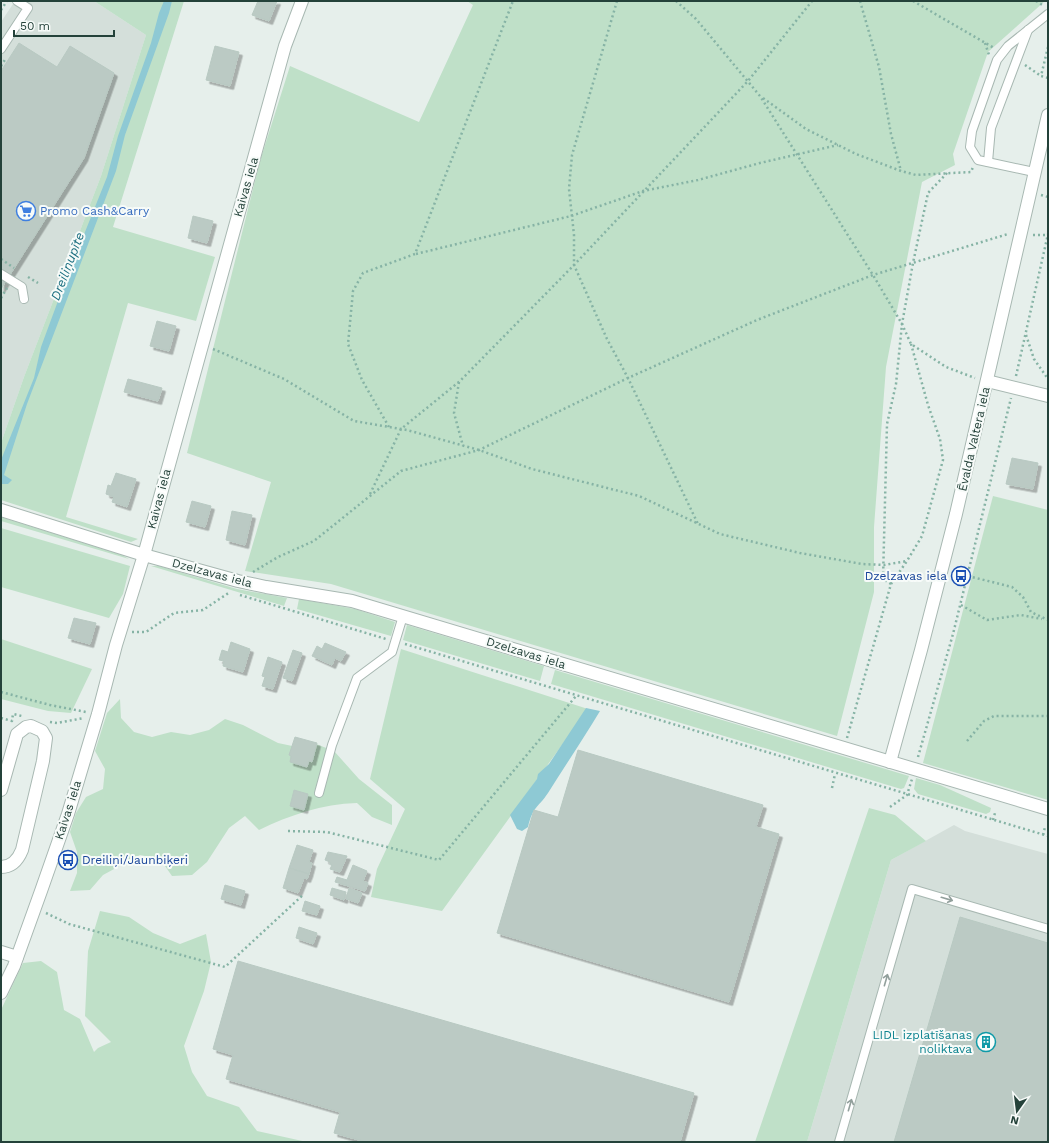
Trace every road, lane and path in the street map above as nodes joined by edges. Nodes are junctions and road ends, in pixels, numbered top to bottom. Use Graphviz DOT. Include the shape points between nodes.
graph roads {
  1 [pos="7,1"];
  2 [pos="17,1"];
  3 [pos="302,1"];
  4 [pos="512,1"];
  5 [pos="617,1"];
  6 [pos="676,1"];
  7 [pos="812,1"];
  8 [pos="860,1"];
  9 [pos="913,1"];
  10 [pos="1,10"];
  11 [pos="1048,14"];
  12 [pos="1028,30"];
  13 [pos="1048,47"];
  14 [pos="1,49"];
  15 [pos="1002,53"];
  16 [pos="1048,78"];
  17 [pos="748,81"];
  18 [pos="760,96"];
  19 [pos="1048,115"];
  20 [pos="838,145"];
  21 [pos="797,155"];
  22 [pos="978,160"];
  23 [pos="988,162"];
  24 [pos="901,171"];
  25 [pos="1034,172"];
  26 [pos="947,173"];
  27 [pos="643,191"];
  28 [pos="571,216"];
  29 [pos="1020,235"];
  30 [pos="1048,235"];
  31 [pos="415,254"];
  32 [pos="912,263"];
  33 [pos="574,265"];
  34 [pos="1,274"];
  35 [pos="873,275"];
  36 [pos="24,298"];
  37 [pos="902,324"];
  38 [pos="1025,335"];
  39 [pos="202,344"];
  40 [pos="911,344"];
  41 [pos="628,378"];
  42 [pos="1048,379"];
  43 [pos="460,381"];
  44 [pos="987,381"];
  45 [pos="1013,388"];
  46 [pos="1048,396"];
  47 [pos="389,427"];
  48 [pos="402,429"];
  49 [pos="464,446"];
  50 [pos="479,450"];
  51 [pos="369,497"];
  52 [pos="1,510"];
  53 [pos="699,525"];
  54 [pos="144,555"];
  55 [pos="907,561"];
  56 [pos="884,565"];
  57 [pos="968,576"];
  58 [pos="238,581"];
  59 [pos="891,584"];
  60 [pos="222,590"];
  61 [pos="229,592"];
  62 [pos="961,605"];
  63 [pos="403,616"];
  64 [pos="1047,620"];
  65 [pos="119,633"];
  66 [pos="396,641"];
  67 [pos="1,692"];
  68 [pos="576,696"];
  69 [pos="98,714"];
  70 [pos="1048,716"];
  71 [pos="967,741"];
  72 [pos="844,748"];
  73 [pos="890,762"];
  74 [pos="915,769"];
  75 [pos="835,774"];
  76 [pos="832,788"];
  77 [pos="1,790"];
  78 [pos="319,793"];
  79 [pos="907,795"];
  80 [pos="890,807"];
  81 [pos="1048,809"];
  82 [pos="996,813"];
  83 [pos="994,820"];
  84 [pos="1045,828"];
  85 [pos="288,832"];
  86 [pos="1043,835"];
  87 [pos="1048,836"];
  88 [pos="1,867"];
  89 [pos="304,894"];
  90 [pos="34,908"];
  91 [pos="1048,929"];
  92 [pos="1,952"];
  93 [pos="17,956"];
  94 [pos="1,993"];
  95 [pos="839,1142"];
  1 -- 10 [label="path"];
  2 -- 14 [label="lane" via="28,8"];
  3 -- 39 [label="street, Kaivas iela" via="285,46"];
  4 -- 31 [label="path"];
  5 -- 28 [label="path" via="572,155"];
  6 -- 17 [label="path" via="696,19"];
  7 -- 17 [label="path"];
  8 -- 24 [label="path" via="879,67 891,134"];
  9 -- 15 [label="path"];
  11 -- 12 [label="lane"];
  12 -- 15 [label="lane"];
  12 -- 23 [label="lane" via="992,128"];
  13 -- 16 [label="path" via="1041,76"];
  15 -- 22 [label="lane" via="997,60 972,130 970,147"];
  17 -- 18 [label="path"];
  17 -- 27 [label="path"];
  18 -- 20 [label="path" via="806,129"];
  18 -- 21 [label="path"];
  19 -- 25 [label="street, Ēvalda Valtera iela"];
  20 -- 21 [label="path"];
  20 -- 24 [label="path"];
  21 -- 27 [label="path"];
  21 -- 35 [label="path"];
  22 -- 23 [label="lane"];
  22 -- 26 [label="path" via="971,172"];
  23 -- 25 [label="lane"];
  24 -- 26 [label="path" via="916,175"];
  25 -- 29 [label="street, Ēvalda Valtera iela"];
  26 -- 32 [label="path" via="928,193"];
  27 -- 28 [label="path"];
  27 -- 33 [label="path"];
  28 -- 31 [label="path"];
  28 -- 33 [label="path"];
  29 -- 30 [label="path"];
  29 -- 32 [label="path" via="1008,234"];
  29 -- 44 [label="street, Ēvalda Valtera iela"];
  30 -- 38 [label="path"];
  31 -- 47 [label="path" via="363,273 353,291 348,344 362,380"];
  32 -- 35 [label="path"];
  32 -- 37 [label="path"];
  33 -- 41 [label="path" via="607,339"];
  33 -- 43 [label="path"];
  34 -- 36 [label="lane" via="22,287"];
  35 -- 37 [label="path"];
  35 -- 41 [label="path" via="757,320"];
  37 -- 40 [label="path"];
  37 -- 56 [label="path" via="896,384 887,424"];
  38 -- 42 [label="path" via="1034,360"];
  38 -- 45 [label="path"];
  39 -- 47 [label="path" via="284,379 354,421"];
  39 -- 54 [label="street, Kaivas iela"];
  40 -- 44 [label="path" via="946,367"];
  40 -- 55 [label="path" via="940,438 943,460 922,536"];
  41 -- 50 [label="path"];
  41 -- 53 [label="path"];
  43 -- 48 [label="path"];
  43 -- 49 [label="path" via="454,413"];
  44 -- 45 [label="street"];
  44 -- 73 [label="street, Ēvalda Valtera iela" via="922,650"];
  45 -- 46 [label="street"];
  45 -- 57 [label="path"];
  47 -- 48 [label="path"];
  48 -- 49 [label="path"];
  48 -- 51 [label="path"];
  49 -- 50 [label="path"];
  50 -- 51 [label="path" via="401,471"];
  50 -- 53 [label="path" via="532,468 639,496"];
  51 -- 58 [label="path" via="314,541 278,557"];
  52 -- 54 [label="street, Dzelzavas iela"];
  53 -- 56 [label="path" via="720,534 800,553 862,564"];
  54 -- 58 [label="street, Dzelzavas iela"];
  54 -- 65 [label="street, Kaivas iela"];
  55 -- 56 [label="path"];
  55 -- 59 [label="path"];
  56 -- 59 [label="path" via="883,579"];
  57 -- 62 [label="path"];
  57 -- 64 [label="path" via="1012,587 1023,597 1031,612"];
  58 -- 61 [label="path"];
  58 -- 63 [label="street, Dzelzavas iela" via="352,601"];
  59 -- 72 [label="path"];
  60 -- 61 [label="path"];
  61 -- 65 [label="path" via="203,610 174,613 146,632"];
  61 -- 66 [label="path"];
  62 -- 64 [label="path" via="987,620 1021,615"];
  62 -- 74 [label="path"];
  63 -- 66 [label="lane"];
  63 -- 72 [label="street, Dzelzavas iela"];
  65 -- 69 [label="street, Kaivas iela"];
  66 -- 68 [label="path"];
  66 -- 78 [label="lane" via="392,652 357,678 332,745"];
  67 -- 69 [label="path"];
  68 -- 75 [label="path"];
  68 -- 85 [label="path" via="439,860 326,832"];
  69 -- 90 [label="street, Kaivas iela" via="68,814"];
  70 -- 71 [label="path" via="994,716 984,721"];
  72 -- 73 [label="street, Dzelzavas iela"];
  73 -- 74 [label="street, Dzelzavas iela"];
  74 -- 79 [label="path"];
  74 -- 81 [label="street, Dzelzavas iela"];
  75 -- 76 [label="path"];
  75 -- 79 [label="path"];
  77 -- 88 [label="street" via="17,734 31,726 42,731 46,738 45,753 22,850 18,860"];
  79 -- 80 [label="path"];
  79 -- 83 [label="path"];
  82 -- 83 [label="path"];
  83 -- 86 [label="path"];
  84 -- 86 [label="path"];
  86 -- 87 [label="path"];
  89 -- 90 [label="path" via="226,967 69,924"];
  90 -- 93 [label="street, Kaivas iela"];
  95 -- 91 [label="lane, one-way" via="912,889"];
  92 -- 93 [label="street"];
  93 -- 94 [label="street, Kaivas iela"];
}
